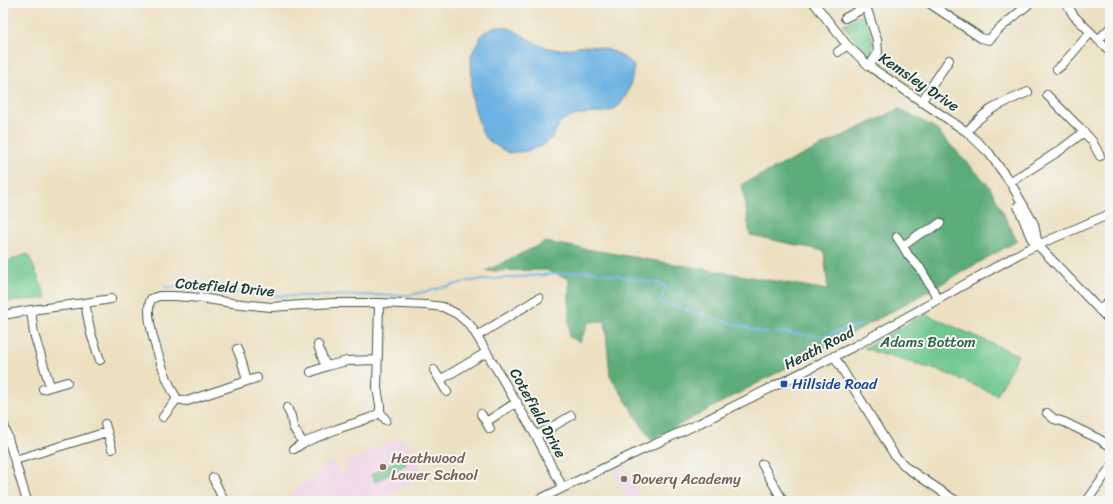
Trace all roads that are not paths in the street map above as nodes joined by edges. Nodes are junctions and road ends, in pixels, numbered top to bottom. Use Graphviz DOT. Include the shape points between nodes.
graph roads {
  1 [pos="814,3"];
  2 [pos="929,3"];
  3 [pos="1030,3"];
  4 [pos="866,5"];
  5 [pos="1068,7"];
  6 [pos="845,18"];
  7 [pos="1110,28"];
  8 [pos="1090,32"];
  9 [pos="1098,40"];
  10 [pos="847,45"];
  11 [pos="1110,51"];
  12 [pos="838,52"];
  13 [pos="949,60"];
  14 [pos="869,66"];
  15 [pos="1057,69"];
  16 [pos="1028,92"];
  17 [pos="1047,95"];
  18 [pos="921,102"];
  19 [pos="967,132"];
  20 [pos="1084,132"];
  21 [pos="1100,156"];
  22 [pos="1010,182"];
  23 [pos="1110,214"];
  24 [pos="940,223"];
  25 [pos="897,238"];
  26 [pos="1038,245"];
  27 [pos="903,246"];
  28 [pos="539,298"];
  29 [pos="111,299"];
  30 [pos="938,299"];
  31 [pos="1110,300"];
  32 [pos="86,303"];
  33 [pos="379,303"];
  34 [pos="30,310"];
  35 [pos="1099,310"];
  36 [pos="3,315"];
  37 [pos="1110,321"];
  38 [pos="477,336"];
  39 [pos="318,344"];
  40 [pos="237,349"];
  41 [pos="487,352"];
  42 [pos="834,356"];
  43 [pos="100,360"];
  44 [pos="377,360"];
  45 [pos="327,366"];
  46 [pos="434,370"];
  47 [pos="312,372"];
  48 [pos="258,378"];
  49 [pos="440,380"];
  50 [pos="247,381"];
  51 [pos="67,382"];
  52 [pos="447,392"];
  53 [pos="177,398"];
  54 [pos="517,402"];
  55 [pos="287,408"];
  56 [pos="380,412"];
  57 [pos="1047,413"];
  58 [pos="481,414"];
  59 [pos="571,416"];
  60 [pos="163,417"];
  61 [pos="386,420"];
  62 [pos="3,422"];
  63 [pos="536,436"];
  64 [pos="303,443"];
  65 [pos="1110,446"];
  66 [pos="112,449"];
  67 [pos="294,449"];
  68 [pos="14,460"];
  69 [pos="762,464"];
  70 [pos="1110,468"];
  71 [pos="213,478"];
  72 [pos="563,488"];
  73 [pos="222,500"];
  74 [pos="27,501"];
  75 [pos="537,501"];
  76 [pos="783,501"];
  77 [pos="956,501"];
  78 [pos="1087,501"];
  1 -- 10 [label="street, Kemsley Drive"];
  2 -- 3 [label="street" via="981,38 989,40"];
  4 -- 6 [label="street"];
  4 -- 14 [label="street" via="877,40 878,53"];
  5 -- 8 [label="street"];
  7 -- 9 [label="street"];
  8 -- 9 [label="street"];
  8 -- 15 [label="street"];
  9 -- 11 [label="street"];
  10 -- 12 [label="street"];
  10 -- 14 [label="street, Kemsley Drive"];
  13 -- 18 [label="street"];
  14 -- 18 [label="street, Kemsley Drive"];
  16 -- 19 [label="street" via="994,107 979,118"];
  17 -- 20 [label="street"];
  18 -- 19 [label="street, Kemsley Drive"];
  19 -- 22 [label="street, Kemsley Drive" via="988,153"];
  20 -- 21 [label="street"];
  20 -- 22 [label="street"];
  22 -- 26 [label="street, Kemsley Drive" via="1029,234"];
  23 -- 26 [label="street, Heath Road"];
  24 -- 27 [label="street"];
  25 -- 27 [label="street"];
  26 -- 30 [label="street, Heath Road"];
  26 -- 35 [label="street, Kemsley Drive"];
  27 -- 30 [label="street" via="920,268"];
  28 -- 38 [label="street"];
  29 -- 32 [label="street"];
  30 -- 42 [label="street, Heath Road"];
  31 -- 35 [label="street"];
  32 -- 34 [label="street"];
  32 -- 43 [label="street" via="91,334"];
  33 -- 38 [label="street, Cotefield Drive" via="442,307 457,314 470,325"];
  33 -- 44 [label="street"];
  33 -- 53 [label="street, Cotefield Drive" via="271,307 174,296 158,296 151,299 151,327 159,356"];
  34 -- 36 [label="street"];
  34 -- 51 [label="street" via="47,388"];
  35 -- 37 [label="street, Kemsley Drive"];
  38 -- 41 [label="street, Cotefield Drive"];
  39 -- 45 [label="street"];
  40 -- 50 [label="street"];
  41 -- 49 [label="street"];
  41 -- 54 [label="street, Cotefield Drive"];
  42 -- 72 [label="street, Heath Road"];
  42 -- 77 [label="street" via="895,456 907,468"];
  44 -- 45 [label="street" via="347,361"];
  44 -- 56 [label="street" via="376,388"];
  45 -- 47 [label="street"];
  46 -- 49 [label="street"];
  48 -- 50 [label="street"];
  49 -- 52 [label="street"];
  50 -- 53 [label="street" via="187,401"];
  53 -- 60 [label="street"];
  54 -- 58 [label="street" via="488,426"];
  54 -- 63 [label="street, Cotefield Drive"];
  55 -- 64 [label="street" via="293,427"];
  56 -- 61 [label="street"];
  56 -- 64 [label="street" via="374,417"];
  57 -- 65 [label="street" via="1054,419"];
  59 -- 63 [label="street"];
  62 -- 68 [label="street"];
  63 -- 72 [label="street, Cotefield Drive"];
  64 -- 67 [label="street"];
  66 -- 68 [label="street" via="106,428"];
  68 -- 74 [label="street"];
  69 -- 76 [label="street"];
  70 -- 78 [label="street"];
  71 -- 73 [label="street"];
  72 -- 75 [label="street, Heath Road"];
}
